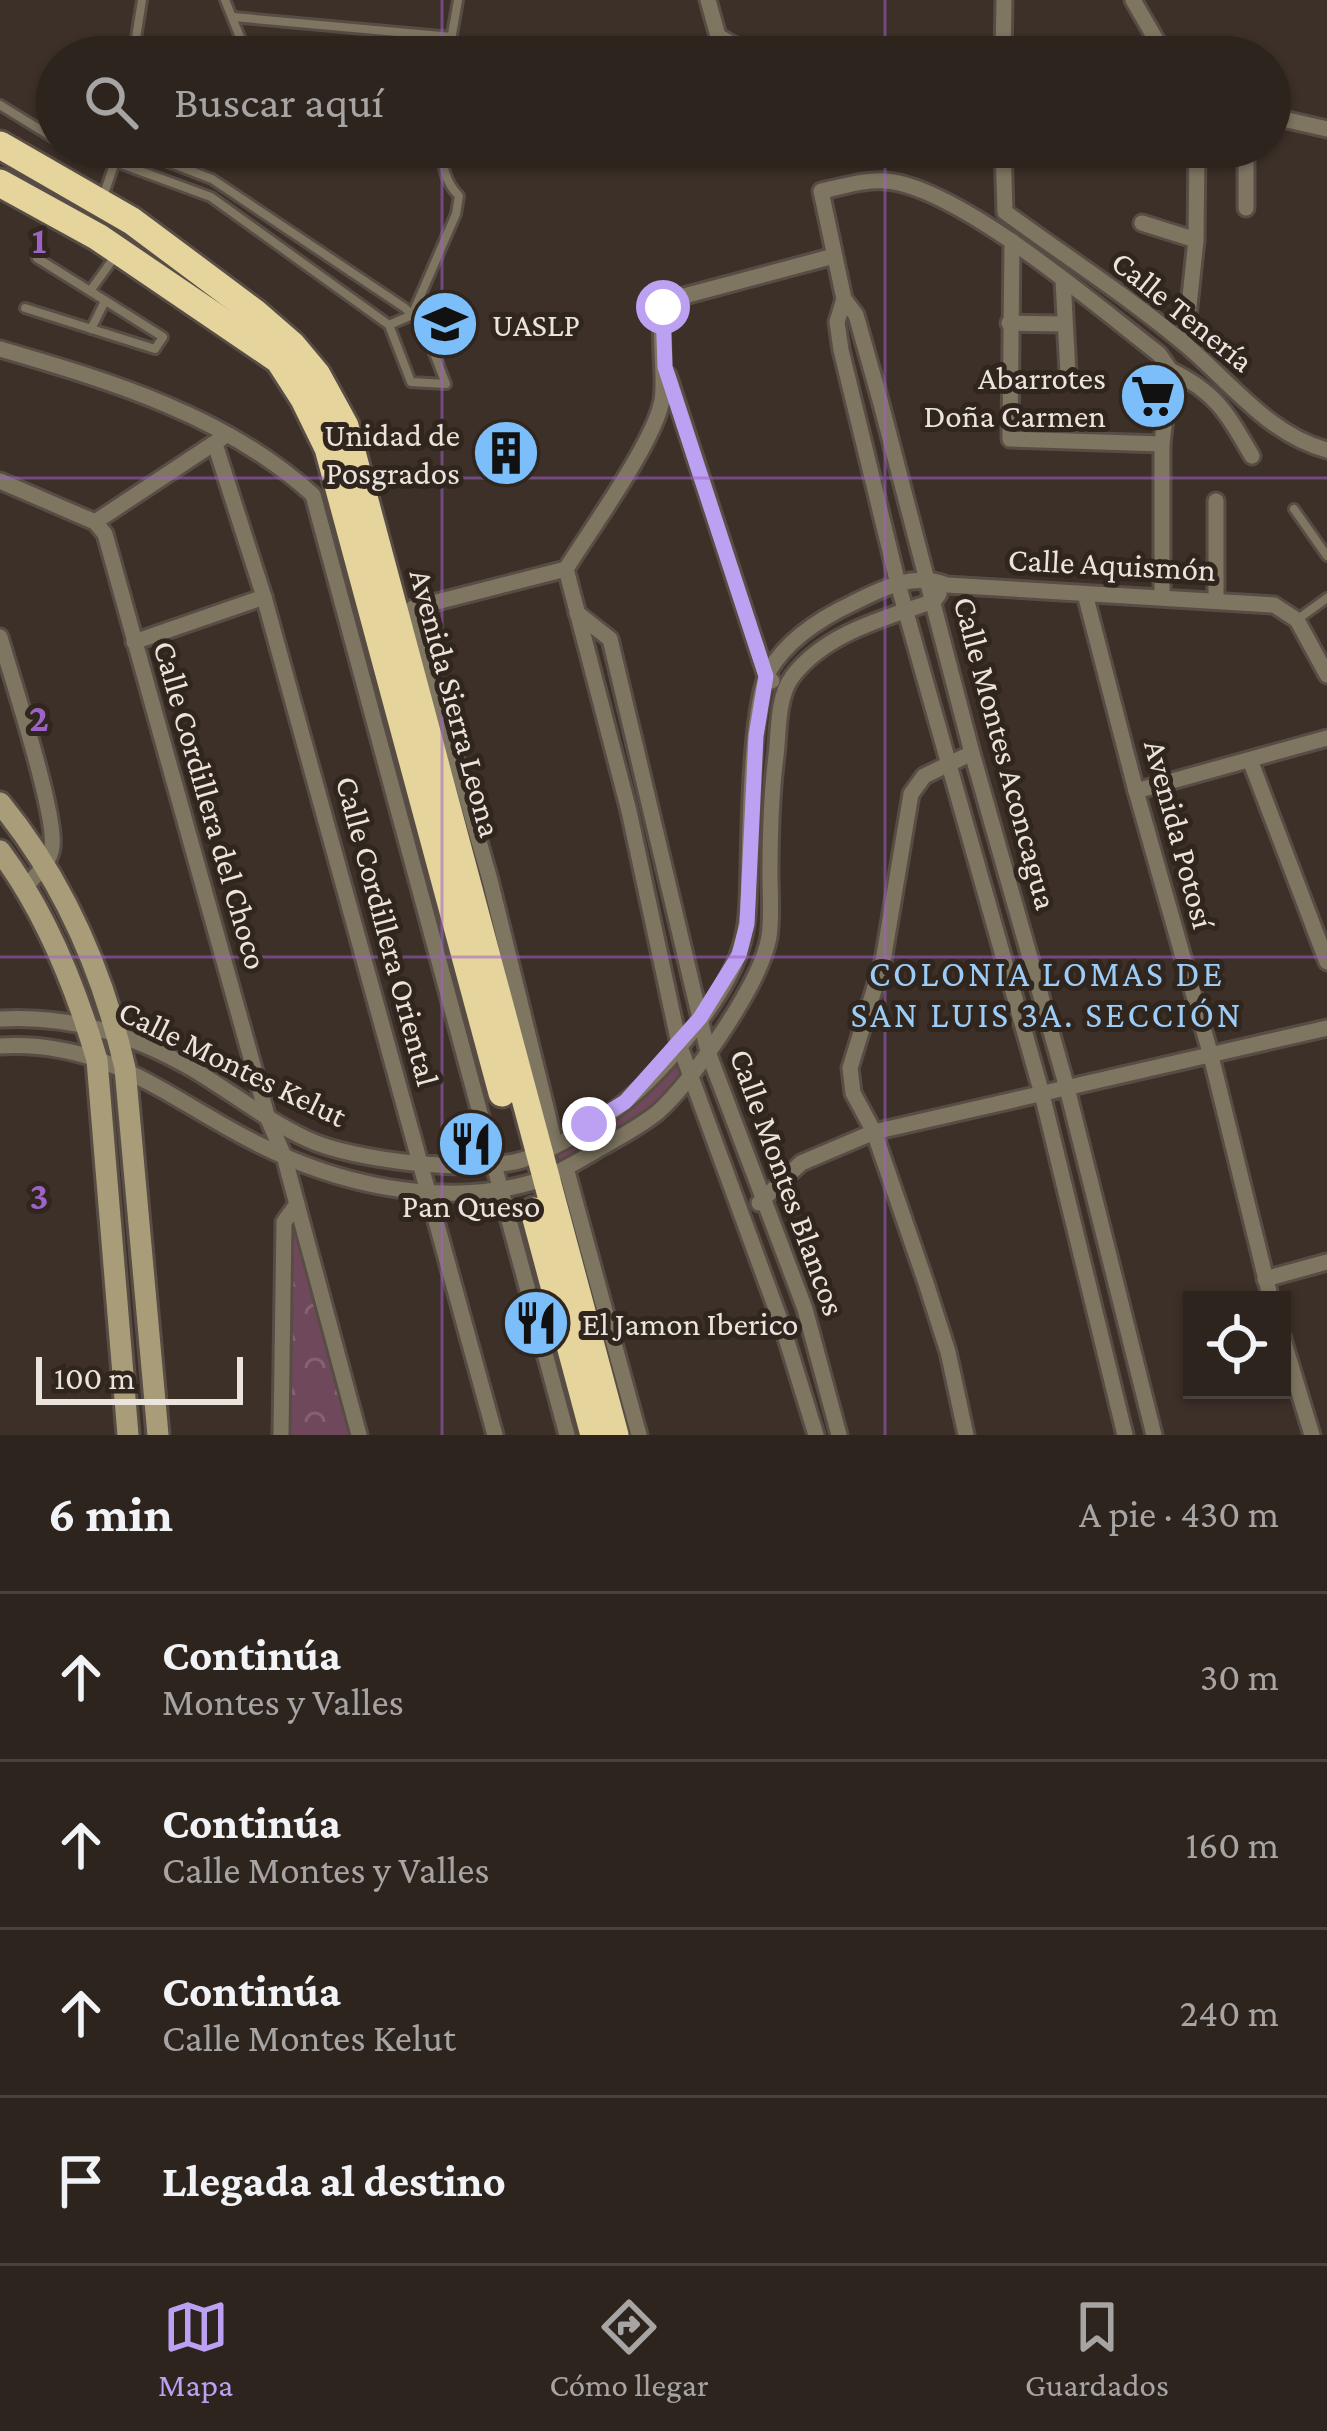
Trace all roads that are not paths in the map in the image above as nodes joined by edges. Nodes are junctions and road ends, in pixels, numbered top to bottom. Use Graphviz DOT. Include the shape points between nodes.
graph roads {
  1 [pos="142,0"];
  2 [pos="225,0"];
  3 [pos="458,0"];
  4 [pos="708,0"];
  5 [pos="1004,0"];
  6 [pos="1133,0"];
  7 [pos="233,17"];
  8 [pos="136,36"];
  9 [pos="240,36"];
  10 [pos="431,36"];
  11 [pos="452,36"];
  12 [pos="718,36"];
  13 [pos="1003,36"];
  14 [pos="1154,36"];
  15 [pos="0,105"];
  16 [pos="1291,121"];
  17 [pos="36,127"];
  18 [pos="1327,129"];
  19 [pos="0,146"];
  20 [pos="36,167"];
  21 [pos="38,168"];
  22 [pos="111,168"];
  23 [pos="132,168"];
  24 [pos="183,168"];
  25 [pos="444,168"];
  26 [pos="1004,168"];
  27 [pos="1198,168"];
  28 [pos="1246,168"];
  29 [pos="212,179"];
  30 [pos="0,183"];
  31 [pos="203,194"];
  32 [pos="101,204"];
  33 [pos="36,205"];
  34 [pos="1246,208"];
  35 [pos="1142,223"];
  36 [pos="1196,240"];
  37 [pos="1012,241"];
  38 [pos="119,251"];
  39 [pos="834,256"];
  40 [pos="37,258"];
  41 [pos="1063,280"];
  42 [pos="90,291"];
  43 [pos="844,299"];
  44 [pos="105,301"];
  45 [pos="26,308"];
  46 [pos="249,309"];
  47 [pos="412,315"];
  48 [pos="1009,323"];
  49 [pos="1063,324"];
  50 [pos="389,325"];
  51 [pos="91,329"];
  52 [pos="1185,344"];
  53 [pos="0,349"];
  54 [pos="665,367"];
  55 [pos="1170,370"];
  56 [pos="1068,373"];
  57 [pos="880,400"];
  58 [pos="856,405"];
  59 [pos="220,440"];
  60 [pos="1162,444"];
  61 [pos="1327,450"];
  62 [pos="1252,455"];
  63 [pos="0,481"];
  64 [pos="1216,501"];
  65 [pos="1294,508"];
  66 [pos="94,522"];
  67 [pos="1327,556"];
  68 [pos="566,569"];
  69 [pos="928,578"];
  70 [pos="898,584"];
  71 [pos="947,585"];
  72 [pos="1085,594"];
  73 [pos="264,597"];
  74 [pos="1162,597"];
  75 [pos="1327,598"];
  76 [pos="1216,600"];
  77 [pos="934,601"];
  78 [pos="905,610"];
  79 [pos="577,614"];
  80 [pos="1297,620"];
  81 [pos="0,637"];
  82 [pos="134,642"];
  83 [pos="1327,675"];
  84 [pos="766,676"];
  85 [pos="784,691"];
  86 [pos="1327,738"];
  87 [pos="972,753"];
  88 [pos="1250,760"];
  89 [pos="948,761"];
  90 [pos="1136,791"];
  91 [pos="0,803"];
  92 [pos="0,851"];
  93 [pos="45,865"];
  94 [pos="26,886"];
  95 [pos="1327,962"];
  96 [pos="480,976"];
  97 [pos="700,1018"];
  98 [pos="0,1019"];
  99 [pos="87,1026"];
  100 [pos="1327,1028"];
  101 [pos="117,1032"];
  102 [pos="679,1044"];
  103 [pos="0,1046"];
  104 [pos="708,1052"];
  105 [pos="1211,1056"];
  106 [pos="97,1060"];
  107 [pos="125,1068"];
  108 [pos="689,1079"];
  109 [pos="1067,1088"];
  110 [pos="1042,1094"];
  111 [pos="268,1119"];
  112 [pos="874,1132"];
  113 [pos="284,1156"];
  114 [pos="420,1162"];
  115 [pos="530,1168"];
  116 [pos="429,1192"];
  117 [pos="765,1200"];
  118 [pos="297,1204"];
  119 [pos="742,1213"];
  120 [pos="1327,1262"];
  121 [pos="1265,1279"];
  122 [pos="1268,1291"];
  123 [pos="1137,1363"];
  124 [pos="1291,1366"];
  125 [pos="1108,1371"];
  126 [pos="128,1435"];
  127 [pos="158,1435"];
  128 [pos="281,1435"];
  129 [pos="359,1435"];
  130 [pos="495,1435"];
  131 [pos="567,1435"];
  132 [pos="594,1435"];
  133 [pos="615,1435"];
  134 [pos="639,1435"];
  135 [pos="817,1435"];
  136 [pos="839,1435"];
  137 [pos="966,1435"];
  138 [pos="1125,1435"];
  139 [pos="1154,1435"];
  140 [pos="1312,1435"];
  1 -- 8 [label="lane"];
  2 -- 7 [label="lane"];
  3 -- 11 [label="lane"];
  4 -- 12 [label="street"];
  5 -- 13 [label="street"];
  6 -- 14 [label="street"];
  7 -- 9 [label="lane"];
  7 -- 10 [label="lane"];
  15 -- 17 [label="lane"];
  16 -- 18 [label="street"];
  19 -- 20 [label="highway, Avenida Sierra Leona"];
  21 -- 32 [label="highway, Avenida Sierra Leona"];
  22 -- 32 [label="lane"];
  23 -- 31 [label="lane"];
  24 -- 29 [label="lane"];
  25 -- 47 [label="lane" via="458,196 456,214"];
  26 -- 52 [label="street, Calle Tenería" via="1005,212"];
  27 -- 36 [label="street"];
  28 -- 34 [label="street"];
  29 -- 31 [label="lane"];
  29 -- 47 [label="lane"];
  30 -- 33 [label="highway, Avenida Sierra Leona"];
  31 -- 50 [label="lane"];
  32 -- 33 [label="highway" via="85,218"];
  32 -- 46 [label="highway, Avenida Sierra Leona"];
  33 -- 38 [label="highway, Avenida Sierra Leona"];
  35 -- 36 [label="street"];
  36 -- 52 [label="street"];
  37 -- 39 [label="street, Calle Montes Aconcagua" via="902,183 880,180 821,191"];
  37 -- 41 [label="street"];
  37 -- 48 [label="street"];
  38 -- 42 [label="lane"];
  38 -- 46 [label="highway" via="146,254"];
  38 -- 96 [label="highway, Avenida Sierra Leona" via="279,360 328,448"];
  39 -- 43 [label="street, Calle Montes Aconcagua"];
  39 -- 54 [label="street" via="670,300 661,316"];
  40 -- 42 [label="lane"];
  41 -- 49 [label="street"];
  41 -- 55 [label="street"];
  42 -- 44 [label="lane"];
  43 -- 57 [label="street, Calle Montes Aconcagua"];
  43 -- 58 [label="street, Calle Montes Aconcagua" via="841,350"];
  44 -- 51 [label="lane"];
  44 -- 51 [label="lane" via="163,337 155,349"];
  45 -- 51 [label="lane"];
  46 -- 96 [label="highway, Avenida Sierra Leona" via="317,375 345,426"];
  47 -- 50 [label="lane"];
  47 -- 50 [label="lane" via="446,384 411,382"];
  48 -- 49 [label="street"];
  48 -- 60 [label="street" via="1010,439"];
  49 -- 56 [label="street"];
  52 -- 61 [label="street, Calle Tenería" via="1270,422"];
  53 -- 59 [label="street" via="140,393"];
  54 -- 68 [label="street" via="650,433"];
  54 -- 84 [label="street"];
  55 -- 60 [label="street"];
  55 -- 62 [label="street" via="1223,406"];
  57 -- 58 [label="street"];
  57 -- 69 [label="street, Calle Montes Aconcagua"];
  58 -- 70 [label="street, Calle Montes Aconcagua"];
  59 -- 66 [label="street"];
  59 -- 73 [label="street, Calle Cordillera Oriental"];
  59 -- 115 [label="street, Avenida Sierra Leona" via="290,473 313,495"];
  60 -- 74 [label="street"];
  63 -- 66 [label="street"];
  64 -- 76 [label="street"];
  65 -- 67 [label="lane"];
  66 -- 82 [label="street, Calle Cordillera del Choco" via="105,535"];
  68 -- 79 [label="street, Calle Montes Blancos"];
  68 -- 115 [label="street, Avenida Sierra Leona" via="413,608 490,880"];
  69 -- 70 [label="street"];
  69 -- 71 [label="street, Calle Aquismón"];
  69 -- 77 [label="street, Calle Montes Aconcagua"];
  70 -- 78 [label="street, Calle Montes Aconcagua"];
  70 -- 84 [label="street" via="812,627"];
  71 -- 72 [label="street, Calle Aquismón"];
  71 -- 77 [label="street"];
  72 -- 74 [label="street, Calle Aquismón"];
  72 -- 90 [label="street, Avenida Potosí"];
  73 -- 82 [label="street"];
  73 -- 114 [label="street, Calle Cordillera Oriental"];
  74 -- 76 [label="street, Calle Aquismón"];
  75 -- 80 [label="lane"];
  76 -- 80 [label="street, Calle Aquismón" via="1274,605"];
  77 -- 78 [label="street"];
  77 -- 87 [label="street, Calle Montes Aconcagua"];
  78 -- 85 [label="street" via="846,634 808,660"];
  78 -- 89 [label="street, Calle Montes Aconcagua"];
  79 -- 97 [label="street, Calle Montes Blancos" via="610,639"];
  79 -- 102 [label="street, Calle Montes Blancos"];
  80 -- 83 [label="street"];
  81 -- 93 [label="street" via="48,814"];
  82 -- 111 [label="street, Calle Cordillera del Choco"];
  84 -- 85 [label="street"];
  84 -- 97 [label="street, Calle Montes Kelut" via="747,924 739,955"];
  85 -- 104 [label="street, Calle Montes Kelut" via="770,935 761,965"];
  86 -- 88 [label="street"];
  87 -- 89 [label="street"];
  87 -- 109 [label="street, Calle Montes Aconcagua"];
  88 -- 90 [label="street"];
  88 -- 95 [label="street"];
  89 -- 110 [label="street, Calle Montes Aconcagua"];
  89 -- 112 [label="street" via="910,794 883,961 850,1068"];
  90 -- 105 [label="street, Avenida Potosí"];
  91 -- 93 [label="street"];
  92 -- 94 [label="street"];
  93 -- 94 [label="street"];
  93 -- 101 [label="street" via="90,953"];
  94 -- 99 [label="street"];
  96 -- 115 [label="highway, Avenida Sierra Leona"];
  97 -- 102 [label="street, Calle Montes Kelut"];
  97 -- 104 [label="street, Calle Montes Blancos"];
  98 -- 99 [label="street, Calle Montes Kelut"];
  99 -- 101 [label="street, Calle Montes Kelut"];
  99 -- 106 [label="street"];
  100 -- 105 [label="street"];
  101 -- 107 [label="street"];
  101 -- 111 [label="street, Calle Montes Kelut"];
  102 -- 108 [label="street, Calle Montes Blancos"];
  102 -- 115 [label="street, Calle Montes Kelut" via="625,1102"];
  103 -- 106 [label="street, Calle Montes Kelut"];
  104 -- 108 [label="street, Calle Montes Kelut"];
  104 -- 117 [label="street, Calle Montes Blancos"];
  105 -- 109 [label="street"];
  105 -- 121 [label="street, Avenida Potosí"];
  106 -- 107 [label="street, Calle Montes Kelut"];
  106 -- 126 [label="street"];
  107 -- 113 [label="street, Calle Montes Kelut"];
  107 -- 127 [label="street"];
  108 -- 115 [label="street, Calle Montes Kelut" via="656,1114"];
  108 -- 119 [label="street, Calle Montes Blancos"];
  109 -- 110 [label="street"];
  109 -- 123 [label="street, Calle Montes Aconcagua"];
  110 -- 112 [label="street"];
  110 -- 125 [label="street, Calle Montes Aconcagua"];
  111 -- 113 [label="street, Calle Cordillera del Choco"];
  111 -- 114 [label="street, Calle Montes Kelut" via="357,1155"];
  112 -- 117 [label="street" via="801,1163"];
  112 -- 137 [label="street" via="948,1352"];
  113 -- 116 [label="street, Calle Montes Kelut" via="366,1184"];
  113 -- 118 [label="street, Calle Cordillera del Choco"];
  114 -- 115 [label="street, Calle Montes Kelut"];
  114 -- 116 [label="street, Calle Cordillera Oriental"];
  115 -- 116 [label="street, Calle Montes Kelut"];
  115 -- 131 [label="street, Avenida Sierra Leona"];
  115 -- 132 [label="highway, Avenida Sierra Leona"];
  115 -- 133 [label="highway, Avenida Sierra Leona"];
  115 -- 134 [label="street, Avenida Sierra Leona"];
  116 -- 130 [label="street, Calle Cordillera Oriental"];
  117 -- 119 [label="street"];
  117 -- 136 [label="street, Calle Montes Blancos"];
  118 -- 128 [label="street, Calle Cordillera del Choco" via="284,1222"];
  118 -- 129 [label="street, Calle Cordillera del Choco"];
  119 -- 135 [label="street, Calle Montes Blancos"];
  120 -- 121 [label="street"];
  121 -- 122 [label="street, Avenida Potosí"];
  123 -- 125 [label="street"];
  123 -- 139 [label="street, Calle Montes Aconcagua"];
  124 -- 140 [label="street"];
  125 -- 138 [label="street, Calle Montes Aconcagua"];
}
